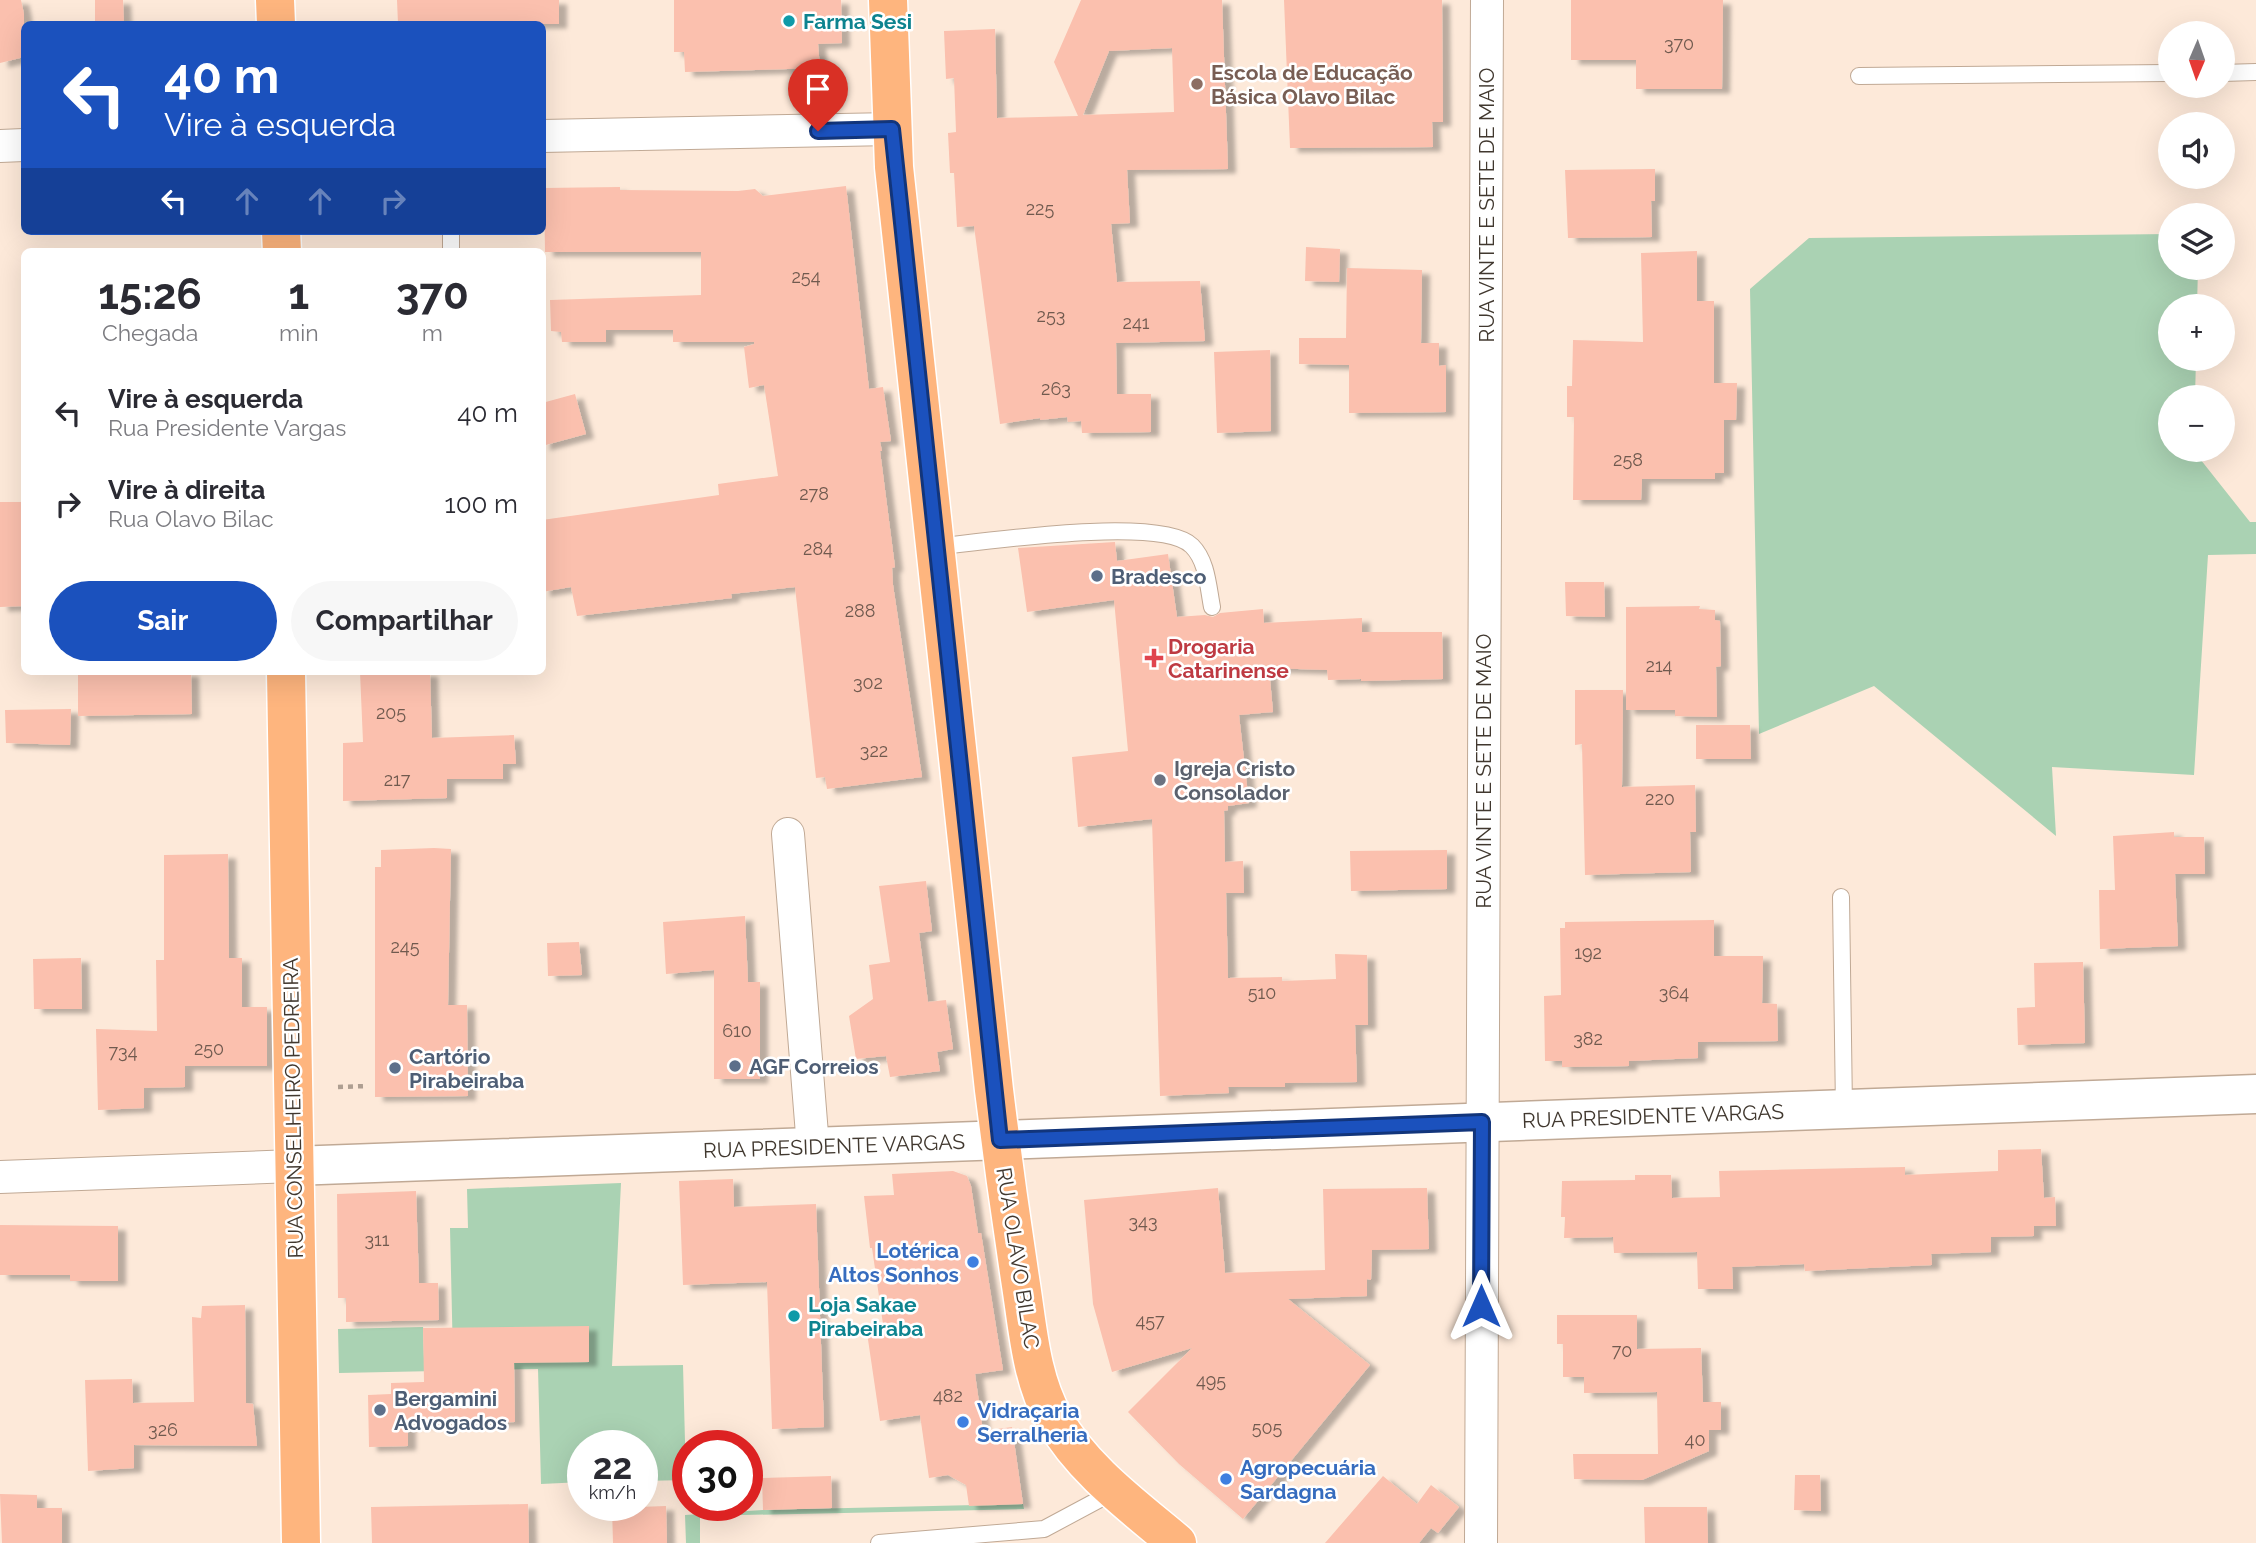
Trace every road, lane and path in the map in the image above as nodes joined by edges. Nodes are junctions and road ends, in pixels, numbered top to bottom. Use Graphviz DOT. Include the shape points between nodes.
graph roads {
  1 [pos="275,0"];
  2 [pos="888,0"];
  3 [pos="1487,0"];
  4 [pos="276,21"];
  5 [pos="2256,72"];
  6 [pos="2158,73"];
  7 [pos="2235,73"];
  8 [pos="1859,76"];
  9 [pos="892,129"];
  10 [pos="546,136"];
  11 [pos="21,145"];
  12 [pos="0,146"];
  13 [pos="935,547"];
  14 [pos="1212,607"];
  15 [pos="286,675"];
  16 [pos="788,834"];
  17 [pos="1840,897"];
  18 [pos="368,1086"];
  19 [pos="338,1087"];
  20 [pos="2256,1094"];
  21 [pos="1844,1109"];
  22 [pos="1482,1122"];
  23 [pos="1000,1140"];
  24 [pos="813,1147"];
  25 [pos="293,1166"];
  26 [pos="0,1177"];
  27 [pos="1115,1491"];
  28 [pos="301,1543"];
  29 [pos="879,1543"];
  30 [pos="1177,1543"];
  31 [pos="1480,1543"];
  1 -- 4 [label="main road"];
  2 -- 9 [label="main road, RUA OLAVO BILAC"];
  3 -- 22 [label="street, RUA VINTE E SETE DE MAIO"];
  5 -- 7 [label="lane"];
  6 -- 8 [label="lane"];
  9 -- 10 [label="street"];
  9 -- 13 [label="main road, RUA OLAVO BILAC"];
  11 -- 12 [label="street"];
  13 -- 14 [label="lane" via="1116,530 1172,536 1190,544 1202,560"];
  13 -- 23 [label="main road, RUA OLAVO BILAC"];
  15 -- 25 [label="main road, RUA CONSELHEIRO PEDREIRA"];
  16 -- 24 [label="street"];
  17 -- 21 [label="lane"];
  18 -- 19 [label="path"];
  20 -- 21 [label="street, RUA PRESIDENTE VARGAS"];
  21 -- 22 [label="street, RUA PRESIDENTE VARGAS"];
  22 -- 23 [label="street, RUA PRESIDENTE VARGAS"];
  22 -- 31 [label="street, RUA VINTE E SETE DE MAIO"];
  23 -- 24 [label="street, RUA PRESIDENTE VARGAS"];
  23 -- 27 [label="main road, RUA OLAVO BILAC" via="1035,1373 1054,1420"];
  24 -- 25 [label="street, RUA PRESIDENTE VARGAS"];
  25 -- 26 [label="street, RUA PRESIDENTE VARGAS"];
  25 -- 28 [label="main road, RUA CONSELHEIRO PEDREIRA"];
  27 -- 29 [label="lane" via="1044,1529"];
  27 -- 30 [label="main road, RUA OLAVO BILAC"];
}
